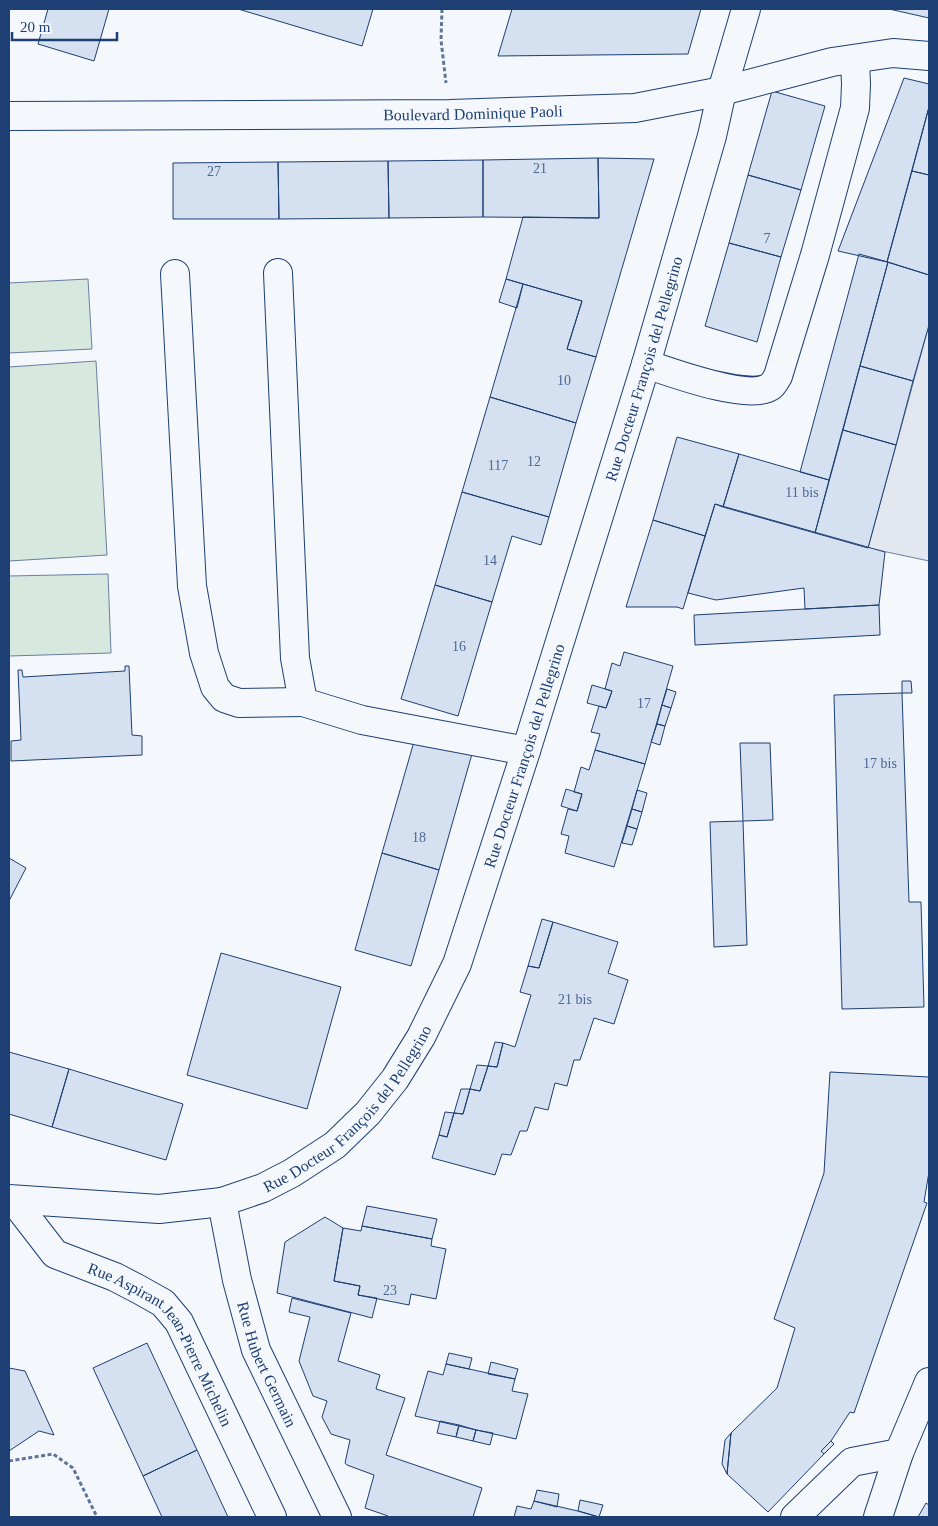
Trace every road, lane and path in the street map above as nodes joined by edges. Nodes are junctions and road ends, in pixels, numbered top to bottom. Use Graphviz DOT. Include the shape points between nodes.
graph roads {
  1 [pos="442,9"];
  2 [pos="746,9"];
  3 [pos="929,56"];
  4 [pos="855,59"];
  5 [pos="722,91"];
  6 [pos="450,114"];
  7 [pos="9,116"];
  8 [pos="278,273"];
  9 [pos="175,274"];
  10 [pos="646,364"];
  11 [pos="303,702"];
  12 [pos="526,751"];
  13 [pos="11,1200"];
  14 [pos="222,1202"];
  15 [pos="929,1382"];
  16 [pos="898,1453"];
  17 [pos="9,1461"];
  18 [pos="97,1517"];
  19 [pos="272,1517"];
  20 [pos="337,1517"];
  21 [pos="796,1517"];
  22 [pos="878,1517"];
  1 -- 6 [label="path" via="441,40"];
  2 -- 5 [label="street, Rue Docteur François del Pellegrino"];
  3 -- 4 [label="street, Boulevard Dominique Paoli" via="892,53"];
  4 -- 5 [label="street, Boulevard Dominique Paoli" via="797,70"];
  4 -- 10 [label="street" via="855,108 812,264 775,381 758,391 736,390"];
  5 -- 6 [label="street, Boulevard Dominique Paoli" via="634,108"];
  5 -- 10 [label="street, Rue Docteur François del Pellegrino"];
  6 -- 7 [label="street, Boulevard Dominique Paoli"];
  8 -- 11 [label="street" via="295,658"];
  9 -- 11 [label="street" via="192,586 204,653 215,687 224,698 239,703"];
  10 -- 12 [label="street, Rue Docteur François del Pellegrino"];
  11 -- 12 [label="street" via="362,720"];
  12 -- 14 [label="street, Rue Docteur François del Pellegrino" via="457,964 421,1037 394,1079 368,1113 335,1145 263,1188"];
  13 -- 14 [label="street, Rue Docteur François del Pellegrino" via="159,1209"];
  13 -- 19 [label="street, Rue Aspirant Jean-Pierre Michelin" via="55,1254 138,1289 163,1303 179,1322"];
  14 -- 20 [label="street, Rue Hubert Germain" via="237,1280 256,1350"];
  15 -- 16 [label="street"];
  16 -- 21 [label="street" via="852,1462"];
  16 -- 22 [label="street"];
  17 -- 18 [label="path" via="53,1454 73,1468"];
}
